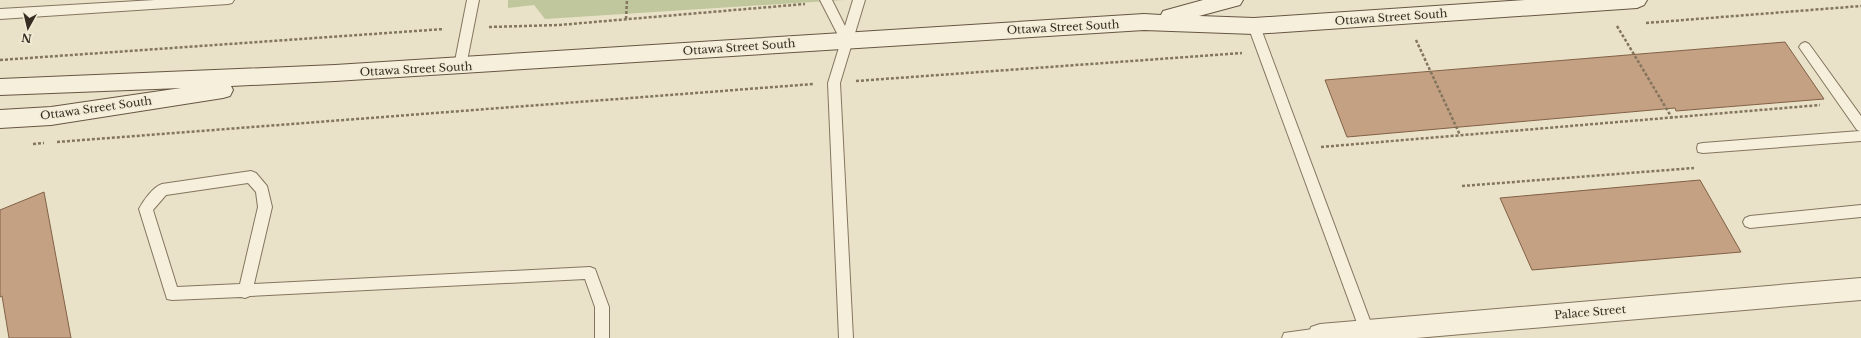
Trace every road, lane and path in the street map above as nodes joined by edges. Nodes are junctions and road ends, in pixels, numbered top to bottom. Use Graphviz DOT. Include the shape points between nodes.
graph roads {
  1 [pos="228,0"];
  2 [pos="473,0"];
  3 [pos="627,0"];
  4 [pos="826,0"];
  5 [pos="859,0"];
  6 [pos="1233,0"];
  7 [pos="1637,0"];
  8 [pos="806,4"];
  9 [pos="1861,6"];
  10 [pos="0,14"];
  11 [pos="626,19"];
  12 [pos="1144,22"];
  13 [pos="1640,23"];
  14 [pos="1624,25"];
  15 [pos="1254,26"];
  16 [pos="468,28"];
  17 [pos="1424,39"];
  18 [pos="846,40"];
  19 [pos="1408,40"];
  20 [pos="1416,40"];
  21 [pos="1805,47"];
  22 [pos="1264,51"];
  23 [pos="0,60"];
  24 [pos="460,66"];
  25 [pos="335,74"];
  26 [pos="834,83"];
  27 [pos="0,87"];
  28 [pos="1845,103"];
  29 [pos="1672,118"];
  30 [pos="0,119"];
  31 [pos="1861,126"];
  32 [pos="1460,135"];
  33 [pos="1861,136"];
  34 [pos="28,144"];
  35 [pos="1703,148"];
  36 [pos="1300,149"];
  37 [pos="1695,168"];
  38 [pos="1462,186"];
  39 [pos="1861,210"];
  40 [pos="1750,222"];
  41 [pos="1861,289"];
  42 [pos="245,292"];
  43 [pos="1367,331"];
  44 [pos="1320,335"];
  45 [pos="602,338"];
  46 [pos="846,338"];
  47 [pos="1289,338"];
  1 -- 10 [label="lane"];
  2 -- 16 [label="lane"];
  3 -- 11 [label="path"];
  4 -- 18 [label="lane"];
  5 -- 18 [label="lane"];
  6 -- 12 [label="main road, Ottawa Street South"];
  7 -- 15 [label="main road, Ottawa Street South"];
  8 -- 11 [label="path"];
  9 -- 13 [label="path"];
  11 -- 16 [label="path" via="559,26"];
  12 -- 15 [label="main road, Ottawa Street South"];
  12 -- 18 [label="main road, Ottawa Street South"];
  14 -- 29 [label="path" via="1616,25"];
  15 -- 22 [label="lane"];
  16 -- 23 [label="path"];
  16 -- 24 [label="lane"];
  17 -- 20 [label="path"];
  18 -- 24 [label="main road, Ottawa Street South"];
  18 -- 26 [label="lane"];
  19 -- 20 [label="path"];
  20 -- 32 [label="path"];
  21 -- 28 [label="lane"];
  22 -- 26 [label="path"];
  22 -- 36 [label="lane"];
  24 -- 25 [label="main road, Ottawa Street South"];
  25 -- 27 [label="main road, Ottawa Street South"];
  25 -- 30 [label="main road, Ottawa Street South" via="51,116"];
  26 -- 34 [label="path"];
  26 -- 46 [label="lane"];
  28 -- 29 [label="path"];
  28 -- 31 [label="lane"];
  29 -- 32 [label="path"];
  32 -- 36 [label="path"];
  33 -- 35 [label="lane"];
  36 -- 43 [label="lane"];
  37 -- 38 [label="path"];
  39 -- 40 [label="lane"];
  41 -- 43 [label="main road, Palace Street"];
  42 -- 42 [label="lane" via="172,294 146,209 162,190 251,177 262,190 265,207"];
  42 -- 45 [label="lane" via="590,273 602,307"];
  43 -- 44 [label="main road, Palace Street"];
  44 -- 47 [label="lane"];
}
